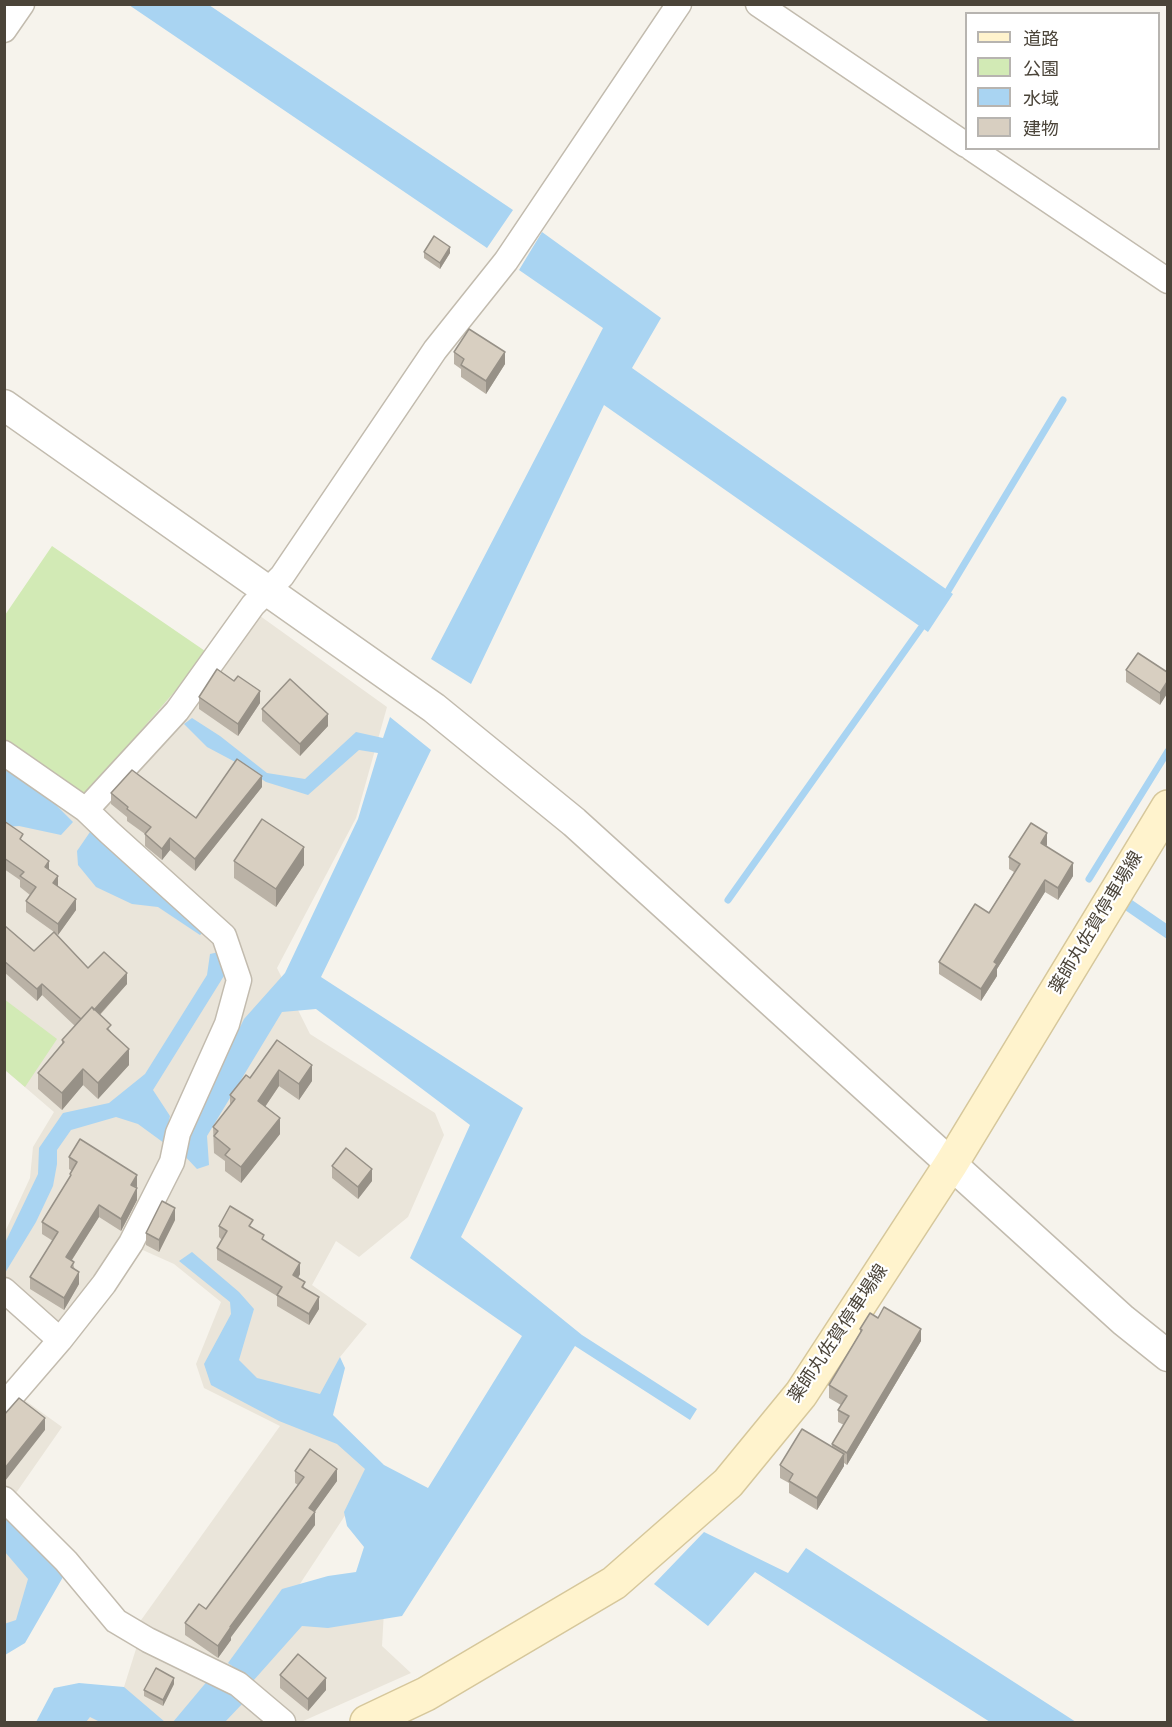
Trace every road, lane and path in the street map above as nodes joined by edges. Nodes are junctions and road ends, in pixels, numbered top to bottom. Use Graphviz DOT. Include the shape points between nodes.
graph roads {
  1 [pos="22,4"];
  2 [pos="679,4"];
  3 [pos="758,4"];
  4 [pos="4,30"];
  5 [pos="965,145"];
  6 [pos="974,150"];
  7 [pos="1167,281"];
  8 [pos="4,405"];
  9 [pos="268,590"];
  10 [pos="4,753"];
  11 [pos="1167,807"];
  12 [pos="86,810"];
  13 [pos="951,1164"];
  14 [pos="4,1290"];
  15 [pos="60,1340"];
  16 [pos="1167,1356"];
  17 [pos="4,1405"];
  18 [pos="4,1499"];
  19 [pos="283,1722"];
  20 [pos="367,1722"];
  1 -- 4 [label="street"];
  2 -- 9 [label="street" via="506,261 435,350 282,576"];
  3 -- 5 [label="street"];
  6 -- 7 [label="street"];
  8 -- 9 [label="street"];
  9 -- 12 [label="street" via="177,711"];
  9 -- 13 [label="street" via="434,708 574,822"];
  10 -- 12 [label="street"];
  11 -- 13 [label="main road, 薬師丸佐賀停車場線"];
  12 -- 15 [label="street" via="224,936 239,980 227,1024 176,1143 172,1162 131,1243"];
  13 -- 16 [label="street"];
  13 -- 20 [label="main road, 薬師丸佐賀停車場線" via="801,1394 728,1483 614,1583 426,1694"];
  14 -- 15 [label="street"];
  15 -- 17 [label="street"];
  18 -- 19 [label="street" via="66,1562 116,1621 233,1681"];
}
